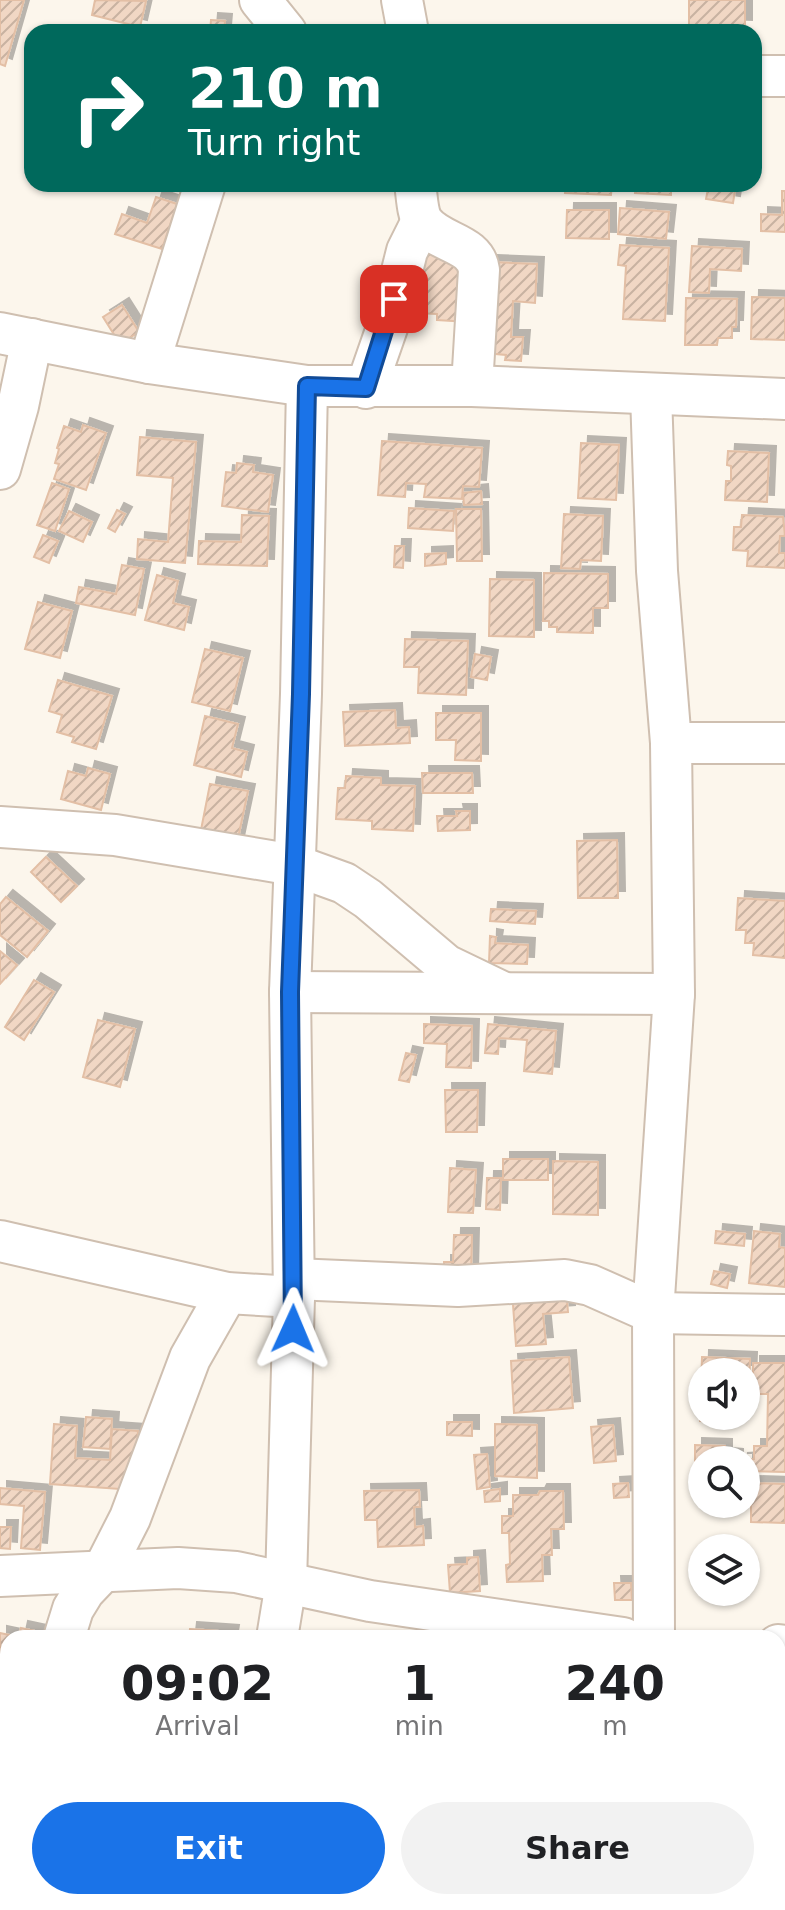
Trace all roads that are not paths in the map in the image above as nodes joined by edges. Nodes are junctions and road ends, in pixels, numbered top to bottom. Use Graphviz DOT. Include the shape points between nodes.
graph roads {
  1 [pos="402,0"];
  2 [pos="406,24"];
  3 [pos="762,76"];
  4 [pos="785,76"];
  5 [pos="202,192"];
  6 [pos="418,202"];
  7 [pos="16,336"];
  8 [pos="149,363"];
  9 [pos="307,386"];
  10 [pos="472,386"];
  11 [pos="366,388"];
  12 [pos="651,394"];
  13 [pos="785,399"];
  14 [pos="9,409"];
  15 [pos="0,469"];
  16 [pos="671,743"];
  17 [pos="785,743"];
  18 [pos="296,816"];
  19 [pos="0,827"];
  20 [pos="294,865"];
  21 [pos="344,883"];
  22 [pos="500,991"];
  23 [pos="290,992"];
  24 [pos="674,994"];
  25 [pos="0,1241"];
  26 [pos="294,1288"];
  27 [pos="227,1293"];
  28 [pos="653,1313"];
  29 [pos="785,1315"];
  30 [pos="103,1571"];
  31 [pos="0,1576"];
  32 [pos="286,1583"];
  33 [pos="66,1630"];
  34 [pos="278,1630"];
  35 [pos="568,1630"];
  36 [pos="654,1630"];
  1 -- 2 [label="street"];
  3 -- 4 [label="street"];
  5 -- 8 [label="street"];
  6 -- 10 [label="street" via="441,238 478,260"];
  6 -- 11 [label="street" via="390,319"];
  7 -- 8 [label="street"];
  7 -- 14 [label="street"];
  8 -- 9 [label="street"];
  9 -- 11 [label="street"];
  9 -- 18 [label="street"];
  10 -- 11 [label="street"];
  10 -- 12 [label="street"];
  12 -- 13 [label="street"];
  12 -- 16 [label="street" via="657,571"];
  14 -- 15 [label="street"];
  16 -- 17 [label="street"];
  16 -- 24 [label="street"];
  18 -- 20 [label="street"];
  18 -- 21 [label="street"];
  19 -- 20 [label="street" via="115,835"];
  20 -- 21 [label="street"];
  20 -- 23 [label="street"];
  21 -- 22 [label="street" via="446,965"];
  22 -- 23 [label="street"];
  22 -- 24 [label="street"];
  23 -- 26 [label="street"];
  24 -- 28 [label="street"];
  25 -- 27 [label="street"];
  26 -- 27 [label="street"];
  26 -- 28 [label="street" via="565,1280 590,1285"];
  26 -- 32 [label="street"];
  27 -- 30 [label="street" via="190,1358 130,1518"];
  28 -- 29 [label="street"];
  28 -- 36 [label="street"];
  30 -- 31 [label="street"];
  30 -- 32 [label="street" via="178,1568 236,1572"];
  30 -- 33 [label="street" via="84,1591"];
  32 -- 34 [label="street"];
  32 -- 35 [label="street"];
}
